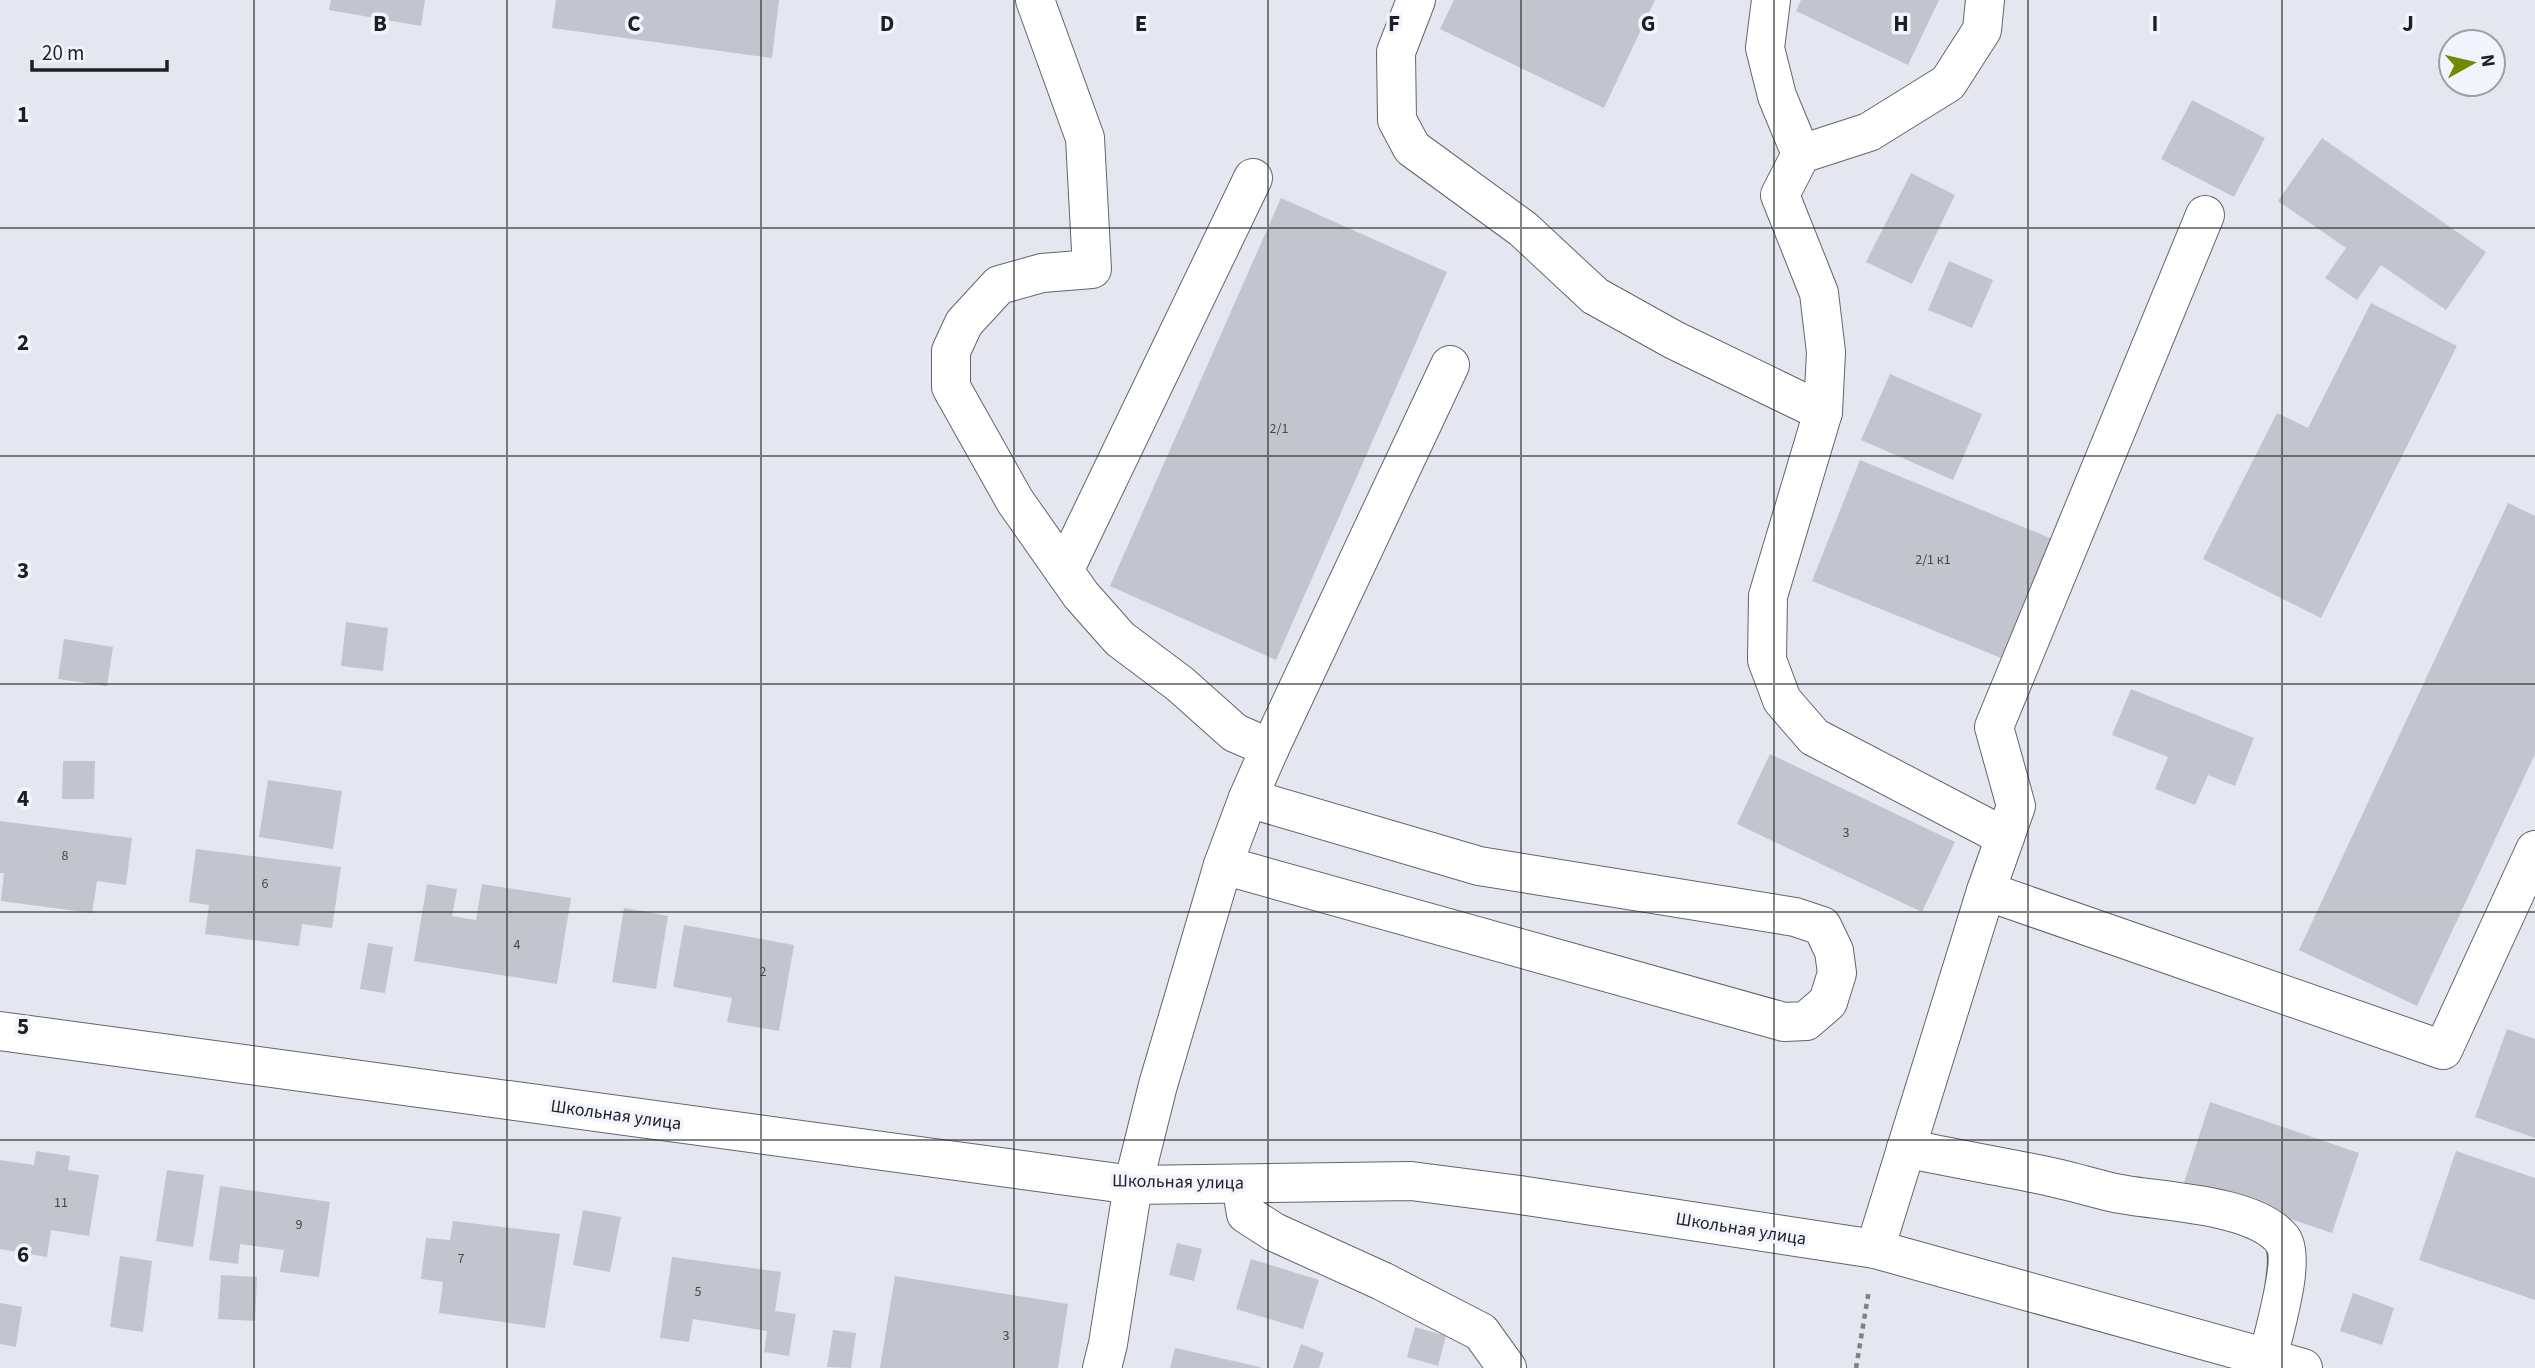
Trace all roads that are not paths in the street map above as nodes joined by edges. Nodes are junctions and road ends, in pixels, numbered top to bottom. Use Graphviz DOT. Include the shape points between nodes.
graph roads {
  1 [pos="1035,0"];
  2 [pos="1416,0"];
  3 [pos="1771,0"];
  4 [pos="1985,0"];
  5 [pos="1801,154"];
  6 [pos="1252,178"];
  7 [pos="2205,215"];
  8 [pos="1450,365"];
  9 [pos="1823,412"];
  10 [pos="1064,571"];
  11 [pos="1270,748"];
  12 [pos="1248,799"];
  13 [pos="2005,837"];
  14 [pos="2535,850"];
  15 [pos="1223,864"];
  16 [pos="1986,891"];
  17 [pos="0,1031"];
  18 [pos="1906,1148"];
  19 [pos="1241,1184"];
  20 [pos="1133,1185"];
  21 [pos="1875,1249"];
  22 [pos="2285,1363"];
  23 [pos="1102,1368"];
  24 [pos="1507,1368"];
  1 -- 10 [label="street" via="1085,138 1093,268 999,285 964,323 951,351 951,387 1015,501"];
  2 -- 9 [label="street" via="1396,52 1398,120 1412,148 1523,229 1595,296"];
  3 -- 5 [label="street" via="1765,48 1777,96"];
  4 -- 5 [label="street" via="1982,30 1948,83 1869,132"];
  5 -- 9 [label="street" via="1780,195 1819,293 1826,352"];
  6 -- 10 [label="street"];
  7 -- 13 [label="street" via="1994,727 2016,806"];
  8 -- 11 [label="street"];
  9 -- 13 [label="street" via="1769,596 1767,660 1782,700 1814,737"];
  10 -- 11 [label="street" via="1120,639 1235,733"];
  11 -- 12 [label="street"];
  12 -- 15 [label="street"];
  12 -- 15 [label="street" via="1479,866 1795,917 1822,926 1834,951 1837,973 1828,1002 1806,1021 1784,1022"];
  13 -- 16 [label="street"];
  14 -- 16 [label="street" via="2443,1050"];
  15 -- 20 [label="street"];
  16 -- 18 [label="street"];
  17 -- 20 [label="street, Школьная улица"];
  18 -- 21 [label="street"];
  18 -- 22 [label="street" via="2117,1193 2206,1205 2264,1224 2284,1240 2289,1266"];
  19 -- 20 [label="street, Школьная улица"];
  19 -- 21 [label="street, Школьная улица" via="1411,1181"];
  19 -- 24 [label="street" via="1246,1214 1274,1232 1481,1332"];
  20 -- 23 [label="street"];
  21 -- 22 [label="street, Школьная улица"];
}
